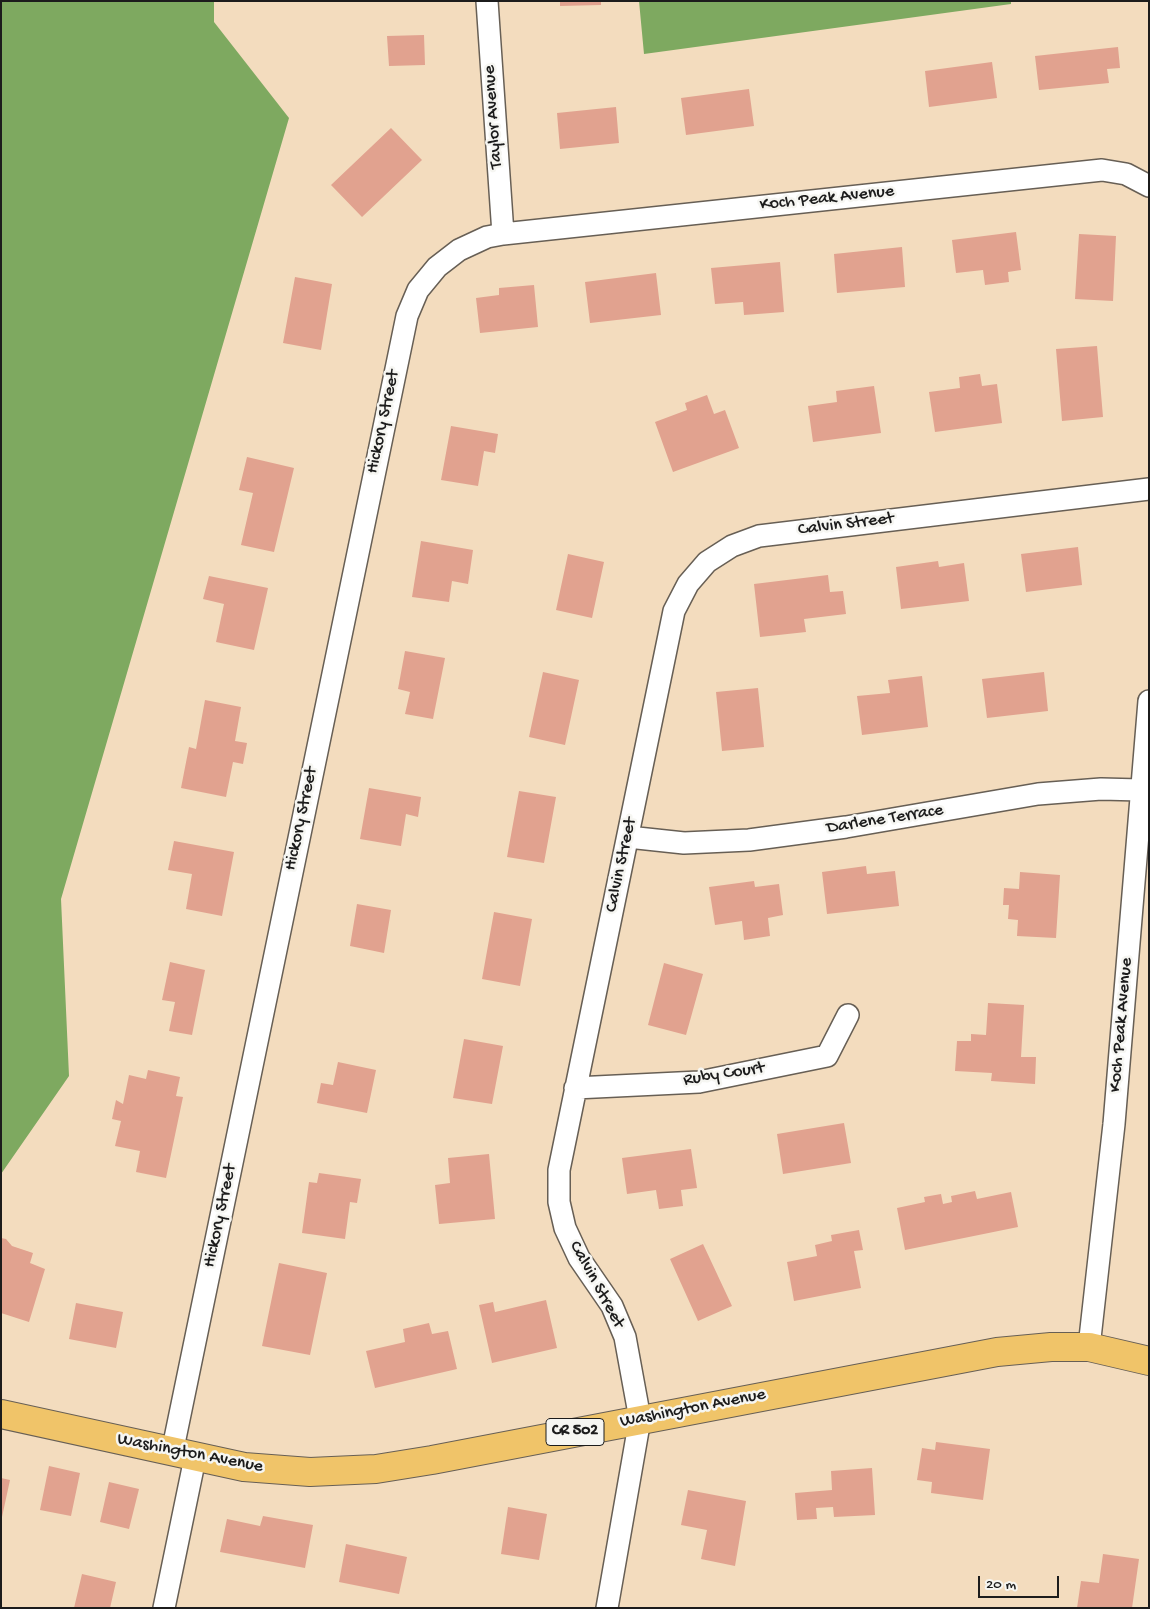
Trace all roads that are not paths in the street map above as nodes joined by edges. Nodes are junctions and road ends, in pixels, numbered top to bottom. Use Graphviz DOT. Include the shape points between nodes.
graph roads {
  1 [pos="487,1"];
  2 [pos="1149,186"];
  3 [pos="503,234"];
  4 [pos="1149,488"];
  5 [pos="1149,702"];
  6 [pos="1141,790"];
  7 [pos="628,837"];
  8 [pos="848,1015"];
  9 [pos="575,1088"];
  10 [pos="1089,1347"];
  11 [pos="1149,1361"];
  12 [pos="1,1414"];
  13 [pos="640,1419"];
  14 [pos="183,1455"];
  15 [pos="164,1608"];
  16 [pos="607,1608"];
  1 -- 3 [label="street, Taylor Avenue"];
  2 -- 3 [label="street, Koch Peak Avenue" via="1126,174 1102,170"];
  3 -- 14 [label="street, Hickory Street" via="487,237 460,250 437,267 418,290 406,316"];
  4 -- 7 [label="street, Calvin Street" via="759,536 732,546 707,562 688,584 672,617"];
  5 -- 6 [label="street, Koch Peak Avenue"];
  6 -- 7 [label="street, Darlene Terrace" via="1101,789 1038,794 749,840 684,843"];
  6 -- 10 [label="street, Koch Peak Avenue" via="1114,1124"];
  7 -- 9 [label="street, Calvin Street"];
  8 -- 9 [label="street, Ruby Court" via="827,1056 699,1082"];
  9 -- 13 [label="street, Calvin Street" via="559,1170 559,1202 565,1228 579,1258 612,1306 625,1337"];
  10 -- 11 [label="main road, Washington Avenue / CR 502"];
  10 -- 13 [label="main road, Washington Avenue / CR 502" via="997,1352"];
  12 -- 14 [label="main road, Washington Avenue / CR 502"];
  13 -- 14 [label="main road, Washington Avenue / CR 502" via="376,1469 310,1472 244,1467"];
  13 -- 16 [label="street, Calvin Street"];
  14 -- 15 [label="street, Hickory Street"];
}
